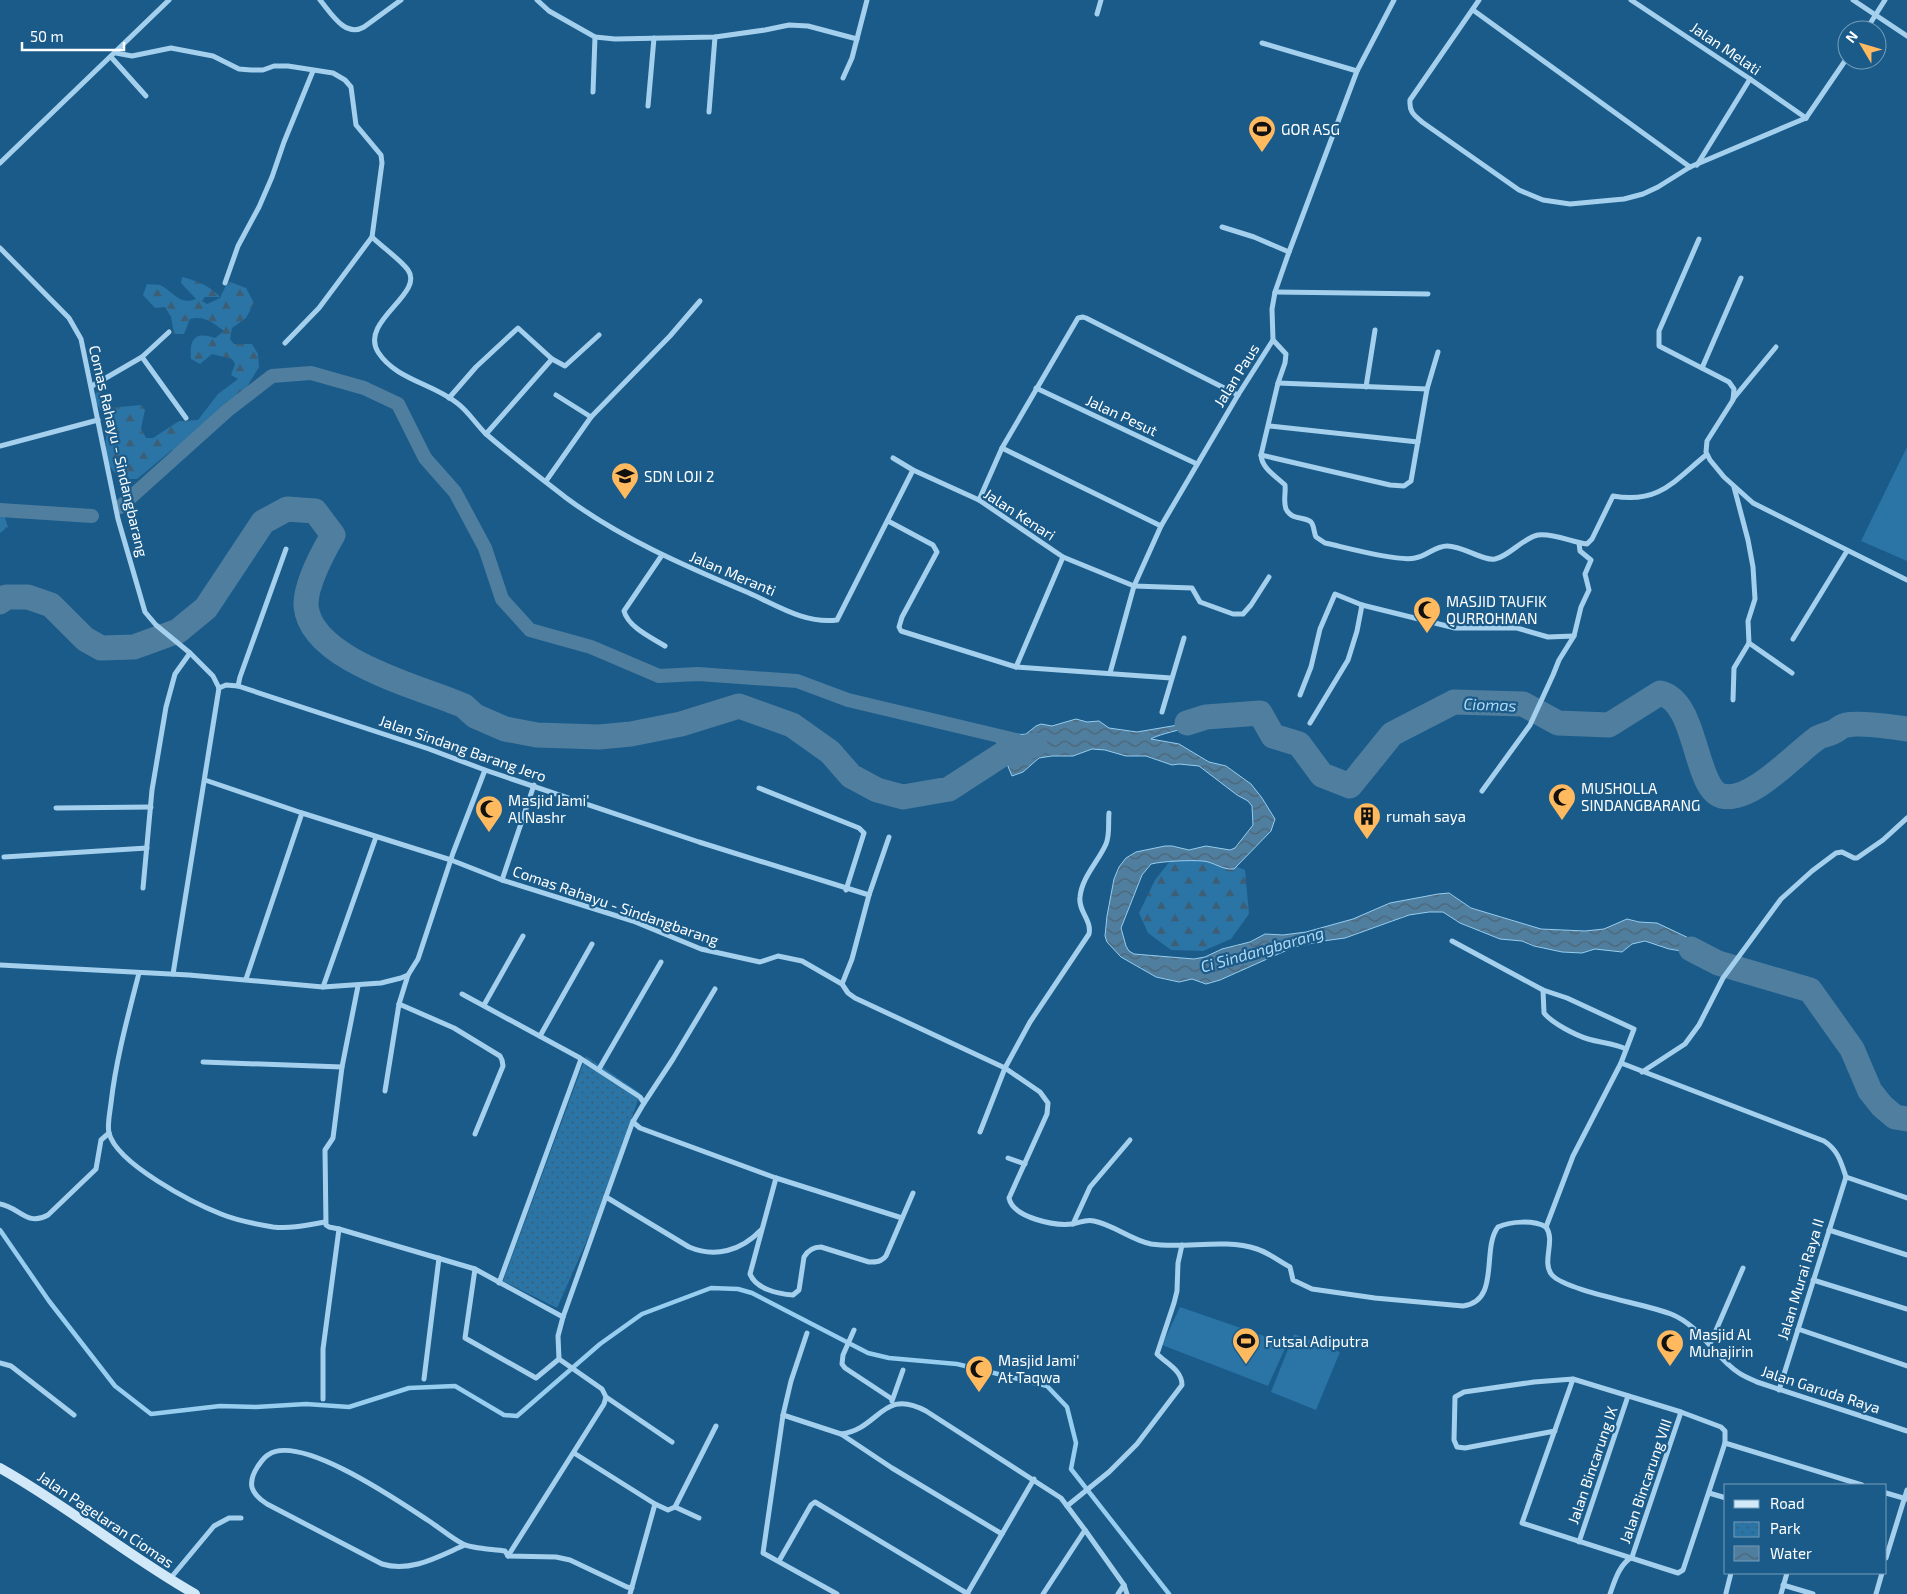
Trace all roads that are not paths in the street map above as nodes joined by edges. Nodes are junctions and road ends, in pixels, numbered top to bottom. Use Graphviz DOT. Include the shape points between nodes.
graph roads {
  1 [pos="169,0"];
  2 [pos="320,0"];
  3 [pos="401,0"];
  4 [pos="537,0"];
  5 [pos="868,0"];
  6 [pos="1101,0"];
  7 [pos="1394,0"];
  8 [pos="1479,0"];
  9 [pos="1631,0"];
  10 [pos="1853,0"];
  11 [pos="1885,0"];
  12 [pos="1473,10"];
  13 [pos="1097,14"];
  14 [pos="1876,15"];
  15 [pos="1873,20"];
  16 [pos="715,36"];
  17 [pos="1907,36"];
  18 [pos="595,37"];
  19 [pos="654,38"];
  20 [pos="857,39"];
  21 [pos="1262,43"];
  22 [pos="113,55"];
  23 [pos="1839,70"];
  24 [pos="313,71"];
  25 [pos="1357,71"];
  26 [pos="843,78"];
  27 [pos="1750,79"];
  28 [pos="593,92"];
  29 [pos="146,96"];
  30 [pos="648,106"];
  31 [pos="709,112"];
  32 [pos="1806,118"];
  33 [pos="0,162"];
  34 [pos="1697,165"];
  35 [pos="1690,167"];
  36 [pos="1222,227"];
  37 [pos="372,237"];
  38 [pos="1699,239"];
  39 [pos="0,248"];
  40 [pos="1289,252"];
  41 [pos="1741,278"];
  42 [pos="225,283"];
  43 [pos="1275,292"];
  44 [pos="1428,294"];
  45 [pos="700,301"];
  46 [pos="1375,330"];
  47 [pos="169,332"];
  48 [pos="599,335"];
  49 [pos="1273,340"];
  50 [pos="284,343"];
  51 [pos="1776,347"];
  52 [pos="1438,352"];
  53 [pos="142,357"];
  54 [pos="552,359"];
  55 [pos="1702,368"];
  56 [pos="1278,383"];
  57 [pos="92,386"];
  58 [pos="1366,387"];
  59 [pos="1036,388"];
  60 [pos="1427,389"];
  61 [pos="556,395"];
  62 [pos="1238,395"];
  63 [pos="449,398"];
  64 [pos="1733,400"];
  65 [pos="591,417"];
  66 [pos="186,418"];
  67 [pos="98,420"];
  68 [pos="1269,426"];
  69 [pos="486,434"];
  70 [pos="1418,442"];
  71 [pos="0,446"];
  72 [pos="1002,448"];
  73 [pos="1261,455"];
  74 [pos="1706,455"];
  75 [pos="893,458"];
  76 [pos="1197,464"];
  77 [pos="913,470"];
  78 [pos="546,481"];
  79 [pos="1734,486"];
  80 [pos="979,500"];
  81 [pos="888,522"];
  82 [pos="1161,526"];
  83 [pos="1579,543"];
  84 [pos="286,549"];
  85 [pos="1847,551"];
  86 [pos="662,554"];
  87 [pos="1063,557"];
  88 [pos="1269,577"];
  89 [pos="1907,580"];
  90 [pos="1134,586"];
  91 [pos="1362,605"];
  92 [pos="1574,636"];
  93 [pos="1184,638"];
  94 [pos="1792,639"];
  95 [pos="1749,643"];
  96 [pos="665,646"];
  97 [pos="190,653"];
  98 [pos="1016,667"];
  99 [pos="1110,673"];
  100 [pos="1792,673"];
  101 [pos="1171,678"];
  102 [pos="238,686"];
  103 [pos="219,688"];
  104 [pos="1300,695"];
  105 [pos="1733,700"];
  106 [pos="1162,712"];
  107 [pos="1310,723"];
  108 [pos="485,770"];
  109 [pos="205,780"];
  110 [pos="534,785"];
  111 [pos="758,788"];
  112 [pos="1482,791"];
  113 [pos="151,806"];
  114 [pos="56,808"];
  115 [pos="302,813"];
  116 [pos="1109,813"];
  117 [pos="1907,818"];
  118 [pos="376,837"];
  119 [pos="889,837"];
  120 [pos="147,848"];
  121 [pos="4,857"];
  122 [pos="451,860"];
  123 [pos="502,880"];
  124 [pos="143,888"];
  125 [pos="846,890"];
  126 [pos="868,895"];
  127 [pos="523,936"];
  128 [pos="1452,941"];
  129 [pos="592,944"];
  130 [pos="661,962"];
  131 [pos="0,965"];
  132 [pos="139,973"];
  133 [pos="173,974"];
  134 [pos="408,975"];
  135 [pos="246,979"];
  136 [pos="842,984"];
  137 [pos="358,986"];
  138 [pos="323,987"];
  139 [pos="715,989"];
  140 [pos="1544,990"];
  141 [pos="462,994"];
  142 [pos="400,1004"];
  143 [pos="484,1005"];
  144 [pos="540,1036"];
  145 [pos="1626,1049"];
  146 [pos="581,1059"];
  147 [pos="203,1062"];
  148 [pos="1621,1063"];
  149 [pos="342,1068"];
  150 [pos="1005,1068"];
  151 [pos="599,1069"];
  152 [pos="1642,1072"];
  153 [pos="385,1091"];
  154 [pos="644,1103"];
  155 [pos="634,1120"];
  156 [pos="980,1132"];
  157 [pos="109,1133"];
  158 [pos="475,1134"];
  159 [pos="1130,1140"];
  160 [pos="1008,1158"];
  161 [pos="1025,1164"];
  162 [pos="1846,1177"];
  163 [pos="776,1178"];
  164 [pos="913,1193"];
  165 [pos="606,1196"];
  166 [pos="1907,1198"];
  167 [pos="0,1204"];
  168 [pos="902,1218"];
  169 [pos="326,1222"];
  170 [pos="1074,1224"];
  171 [pos="1546,1227"];
  172 [pos="339,1228"];
  173 [pos="762,1229"];
  174 [pos="1829,1230"];
  175 [pos="1182,1245"];
  176 [pos="1907,1255"];
  177 [pos="439,1258"];
  178 [pos="1743,1268"];
  179 [pos="475,1269"];
  180 [pos="1813,1280"];
  181 [pos="499,1283"];
  182 [pos="1907,1309"];
  183 [pos="563,1317"];
  184 [pos="854,1330"];
  185 [pos="1798,1330"];
  186 [pos="808,1333"];
  187 [pos="1710,1344"];
  188 [pos="561,1360"];
  189 [pos="0,1364"];
  190 [pos="1907,1366"];
  191 [pos="903,1370"];
  192 [pos="424,1379"];
  193 [pos="1573,1379"];
  194 [pos="1779,1390"];
  195 [pos="1628,1396"];
  196 [pos="606,1397"];
  197 [pos="323,1399"];
  198 [pos="892,1399"];
  199 [pos="889,1406"];
  200 [pos="1681,1412"];
  201 [pos="783,1414"];
  202 [pos="74,1415"];
  203 [pos="716,1426"];
  204 [pos="1555,1431"];
  205 [pos="1907,1431"];
  206 [pos="841,1434"];
  207 [pos="672,1442"];
  208 [pos="1725,1443"];
  209 [pos="574,1453"];
  210 [pos="0,1468"];
  211 [pos="1034,1479"];
  212 [pos="1859,1484"];
  213 [pos="1907,1490"];
  214 [pos="1709,1493"];
  215 [pos="1887,1493"];
  216 [pos="1724,1497"];
  217 [pos="1906,1499"];
  218 [pos="655,1504"];
  219 [pos="1067,1506"];
  220 [pos="675,1508"];
  221 [pos="241,1518"];
  222 [pos="699,1518"];
  223 [pos="1085,1530"];
  224 [pos="1002,1534"];
  225 [pos="1579,1542"];
  226 [pos="465,1545"];
  227 [pos="1887,1551"];
  228 [pos="508,1556"];
  229 [pos="1632,1557"];
  230 [pos="779,1561"];
  231 [pos="1731,1574"];
  232 [pos="1787,1574"];
  233 [pos="1882,1574"];
  234 [pos="170,1580"];
  235 [pos="1124,1585"];
  236 [pos="1783,1585"];
  237 [pos="632,1588"];
  238 [pos="1726,1592"];
  239 [pos="195,1594"];
  240 [pos="630,1594"];
  241 [pos="837,1594"];
  242 [pos="968,1594"];
  243 [pos="1043,1594"];
  244 [pos="1118,1594"];
  245 [pos="1127,1594"];
  246 [pos="1610,1594"];
  247 [pos="1781,1594"];
  248 [pos="1812,1594"];
  249 [pos="1876,1594"];
  1 -- 22 [label="street"];
  2 -- 3 [label="street" via="340,23 352,31 364,27"];
  4 -- 18 [label="street" via="549,12"];
  5 -- 20 [label="street"];
  6 -- 13 [label="street"];
  7 -- 25 [label="street, Jalan Paus"];
  8 -- 12 [label="street"];
  9 -- 27 [label="street, Jalan Melati"];
  10 -- 14 [label="street"];
  11 -- 14 [label="street"];
  12 -- 35 [label="street"];
  12 -- 35 [label="street" via="1410,100 1413,115 1422,122 1519,190 1543,200 1570,204 1624,199 1658,187"];
  14 -- 15 [label="street"];
  14 -- 17 [label="street"];
  16 -- 19 [label="street"];
  16 -- 20 [label="street" via="789,25 808,26"];
  16 -- 31 [label="street"];
  18 -- 19 [label="street"];
  18 -- 28 [label="street"];
  19 -- 30 [label="street"];
  20 -- 26 [label="street"];
  21 -- 25 [label="street"];
  22 -- 24 [label="street" via="132,56 171,48 213,56 251,70 288,66"];
  22 -- 29 [label="street"];
  22 -- 33 [label="street"];
  23 -- 32 [label="street"];
  24 -- 37 [label="street" via="333,73 348,84 352,91 356,125 381,155"];
  24 -- 42 [label="street" via="272,177 238,246"];
  25 -- 40 [label="street, Jalan Paus"];
  27 -- 32 [label="street, Jalan Melati"];
  27 -- 34 [label="street"];
  32 -- 34 [label="street"];
  34 -- 35 [label="street"];
  36 -- 40 [label="street"];
  37 -- 50 [label="street" via="319,308"];
  37 -- 63 [label="street, Jalan Meranti" via="409,271 411,280 406,292 384,318 374,344 394,369"];
  38 -- 55 [label="street" via="1658,340 1659,346"];
  39 -- 57 [label="street, Comas Rahayu - Sindangbarang" via="69,318 81,339"];
  40 -- 43 [label="street, Jalan Paus"];
  41 -- 55 [label="street"];
  43 -- 44 [label="street"];
  43 -- 49 [label="street, Jalan Paus"];
  45 -- 65 [label="street"];
  46 -- 58 [label="street"];
  47 -- 53 [label="street"];
  48 -- 54 [label="street" via="565,366"];
  49 -- 56 [label="street" via="1286,354"];
  49 -- 62 [label="street, Jalan Paus"];
  51 -- 64 [label="street"];
  52 -- 60 [label="street"];
  53 -- 57 [label="street"];
  53 -- 66 [label="street"];
  54 -- 63 [label="street" via="518,328 476,367"];
  54 -- 69 [label="street"];
  55 -- 64 [label="street" via="1729,382 1734,389"];
  56 -- 58 [label="street"];
  56 -- 68 [label="street"];
  57 -- 67 [label="street, Comas Rahayu - Sindangbarang"];
  58 -- 60 [label="street"];
  59 -- 62 [label="street" via="1078,318 1083,317"];
  59 -- 72 [label="street"];
  59 -- 76 [label="street, Jalan Pesut"];
  60 -- 70 [label="street"];
  61 -- 65 [label="street"];
  62 -- 76 [label="street, Jalan Paus"];
  63 -- 69 [label="street, Jalan Meranti" via="467,412"];
  64 -- 74 [label="street" via="1708,441"];
  65 -- 78 [label="street"];
  67 -- 71 [label="street"];
  67 -- 97 [label="street, Comas Rahayu - Sindangbarang" via="118,520 145,612"];
  68 -- 70 [label="street"];
  68 -- 73 [label="street"];
  69 -- 78 [label="street, Jalan Meranti"];
  70 -- 73 [label="street" via="1411,481 1404,486"];
  72 -- 80 [label="street"];
  72 -- 82 [label="street"];
  73 -- 83 [label="street" via="1266,467 1285,485 1287,511 1298,519 1309,520 1316,537 1325,543 1393,557 1416,558 1447,546 1490,559 1498,559 1539,535"];
  74 -- 79 [label="street"];
  74 -- 83 [label="street" via="1659,492 1629,498 1613,496 1592,539 1587,544"];
  75 -- 77 [label="street, Jalan Kenari"];
  76 -- 82 [label="street, Jalan Paus"];
  77 -- 80 [label="street, Jalan Kenari"];
  77 -- 81 [label="street, Jalan Meranti"];
  78 -- 86 [label="street, Jalan Meranti" via="604,523"];
  79 -- 85 [label="street" via="1753,503"];
  79 -- 95 [label="street" via="1755,584 1756,599 1748,621"];
  80 -- 87 [label="street, Jalan Kenari"];
  81 -- 86 [label="street, Jalan Meranti" via="838,620 819,622 799,617"];
  81 -- 98 [label="street" via="932,545 936,552 902,617 901,631"];
  82 -- 90 [label="street, Jalan Paus"];
  83 -- 92 [label="street" via="1580,551 1591,560 1585,574 1589,590"];
  84 -- 102 [label="street"];
  85 -- 89 [label="street"];
  85 -- 94 [label="street"];
  86 -- 96 [label="street" via="624,611 633,624"];
  87 -- 90 [label="street, Jalan Kenari"];
  87 -- 98 [label="street"];
  88 -- 90 [label="street" via="1243,614 1233,614 1200,602 1192,588"];
  90 -- 99 [label="street, Jalan Paus"];
  91 -- 92 [label="street" via="1455,628 1518,628 1548,637"];
  91 -- 104 [label="street" via="1334,594"];
  91 -- 107 [label="street" via="1348,660"];
  92 -- 112 [label="street" via="1558,660 1522,737"];
  93 -- 101 [label="street"];
  95 -- 100 [label="street"];
  95 -- 105 [label="street" via="1734,668"];
  97 -- 103 [label="street, Comas Rahayu - Sindangbarang" via="213,676"];
  97 -- 113 [label="street" via="175,674 166,707"];
  98 -- 99 [label="street"];
  99 -- 101 [label="street"];
  101 -- 106 [label="street"];
  102 -- 103 [label="street, Jalan Sindang Barang Jero"];
  102 -- 108 [label="street, Jalan Sindang Barang Jero"];
  103 -- 109 [label="street"];
  108 -- 110 [label="street, Jalan Sindang Barang Jero"];
  108 -- 122 [label="street"];
  109 -- 115 [label="street, Comas Rahayu - Sindangbarang"];
  109 -- 133 [label="street"];
  110 -- 123 [label="street"];
  110 -- 125 [label="street, Jalan Sindang Barang Jero"];
  111 -- 125 [label="street" via="859,828 864,833"];
  113 -- 114 [label="street"];
  113 -- 120 [label="street"];
  115 -- 118 [label="street, Comas Rahayu - Sindangbarang"];
  115 -- 135 [label="street"];
  116 -- 150 [label="street" via="1107,840 1080,898 1089,934 1030,1022"];
  117 -- 152 [label="street" via="1857,858 1836,853 1781,899 1722,980 1699,1025 1685,1044"];
  118 -- 122 [label="street, Comas Rahayu - Sindangbarang"];
  118 -- 138 [label="street"];
  119 -- 126 [label="street"];
  120 -- 121 [label="street"];
  120 -- 124 [label="street"];
  122 -- 123 [label="street, Comas Rahayu - Sindangbarang"];
  122 -- 134 [label="street" via="422,949"];
  123 -- 136 [label="street, Comas Rahayu - Sindangbarang" via="633,921 731,957 760,962 778,956 802,961"];
  125 -- 126 [label="street, Jalan Sindang Barang Jero"];
  126 -- 136 [label="street" via="852,959"];
  127 -- 143 [label="street"];
  128 -- 140 [label="street"];
  129 -- 144 [label="street"];
  130 -- 151 [label="street"];
  131 -- 132 [label="street"];
  132 -- 133 [label="street"];
  132 -- 157 [label="street" via="113,1080"];
  133 -- 135 [label="street"];
  134 -- 137 [label="street"];
  134 -- 142 [label="street"];
  135 -- 138 [label="street"];
  136 -- 150 [label="street, Comas Rahayu - Sindangbarang" via="855,998"];
  137 -- 138 [label="street"];
  137 -- 149 [label="street"];
  139 -- 154 [label="street"];
  140 -- 145 [label="street" via="1544,1013 1550,1020 1587,1039"];
  140 -- 145 [label="street" via="1634,1029"];
  141 -- 143 [label="street"];
  142 -- 153 [label="street"];
  142 -- 158 [label="street" via="454,1028 500,1056 503,1066"];
  143 -- 144 [label="street"];
  144 -- 146 [label="street"];
  145 -- 148 [label="street"];
  146 -- 151 [label="street"];
  146 -- 181 [label="street"];
  147 -- 149 [label="street"];
  148 -- 152 [label="street"];
  148 -- 171 [label="street" via="1573,1156"];
  149 -- 169 [label="street" via="333,1138 325,1150"];
  150 -- 156 [label="street"];
  150 -- 161 [label="street, Comas Rahayu - Sindangbarang" via="1040,1092 1048,1103 1047,1114"];
  151 -- 154 [label="street"];
  152 -- 162 [label="street" via="1824,1141 1836,1152"];
  154 -- 155 [label="street"];
  155 -- 163 [label="street" via="634,1124 643,1130"];
  155 -- 165 [label="street"];
  157 -- 167 [label="street" via="101,1140 96,1169 48,1214 33,1219"];
  157 -- 169 [label="street" via="127,1158 147,1175 223,1215 246,1222 291,1228"];
  159 -- 170 [label="street" via="1090,1187"];
  160 -- 161 [label="street"];
  161 -- 170 [label="street" via="1010,1194 1011,1205 1034,1219"];
  162 -- 166 [label="street"];
  162 -- 174 [label="street, Jalan Murai Raya II"];
  163 -- 168 [label="street"];
  163 -- 173 [label="street"];
  164 -- 168 [label="street"];
  165 -- 173 [label="street" via="697,1251 715,1253 736,1249"];
  165 -- 183 [label="street"];
  168 -- 173 [label="street" via="886,1256 876,1262 814,1247 804,1257 799,1290 794,1295 757,1285 751,1277 750,1269"];
  169 -- 172 [label="street" via="329,1227"];
  170 -- 175 [label="street" via="1084,1220 1096,1221 1149,1243"];
  171 -- 175 [label="street" via="1535,1223 1498,1226 1482,1296 1474,1304 1463,1306 1312,1289 1294,1280 1290,1267 1256,1249 1227,1244"];
  171 -- 187 [label="street, Jalan Garuda Raya" via="1549,1270 1556,1279 1673,1315 1694,1327"];
  172 -- 177 [label="street"];
  172 -- 197 [label="street" via="323,1349"];
  174 -- 176 [label="street"];
  174 -- 180 [label="street, Jalan Murai Raya II"];
  175 -- 219 [label="street" via="1174,1304 1157,1354 1175,1369 1182,1385 1138,1444"];
  177 -- 179 [label="street"];
  177 -- 192 [label="street"];
  178 -- 187 [label="street"];
  179 -- 181 [label="street"];
  179 -- 188 [label="street" via="465,1338 536,1378"];
  180 -- 182 [label="street"];
  180 -- 185 [label="street, Jalan Murai Raya II"];
  181 -- 183 [label="street"];
  183 -- 188 [label="street" via="558,1336"];
  184 -- 198 [label="street" via="842,1364"];
  185 -- 190 [label="street"];
  185 -- 194 [label="street, Jalan Murai Raya II"];
  186 -- 201 [label="street"];
  187 -- 194 [label="street, Jalan Garuda Raya" via="1740,1374"];
  188 -- 196 [label="street" via="602,1389"];
  189 -- 202 [label="street" via="11,1366"];
  191 -- 198 [label="street"];
  193 -- 195 [label="street"];
  193 -- 204 [label="street"];
  193 -- 204 [label="street" via="1464,1392 1455,1397 1454,1440 1457,1447"];
  194 -- 205 [label="street, Jalan Garuda Raya"];
  195 -- 200 [label="street"];
  195 -- 225 [label="street, Jalan Bincarung IX"];
  196 -- 207 [label="street"];
  196 -- 209 [label="street"];
  198 -- 199 [label="street"];
  199 -- 206 [label="street" via="860,1429"];
  199 -- 211 [label="street" via="913,1404"];
  200 -- 208 [label="street" via="1720,1427 1725,1431"];
  200 -- 229 [label="street, Jalan Bincarung VIII"];
  201 -- 206 [label="street"];
  201 -- 230 [label="street" via="763,1553"];
  203 -- 220 [label="street"];
  204 -- 225 [label="street" via="1522,1524"];
  206 -- 224 [label="street"];
  208 -- 212 [label="street"];
  208 -- 214 [label="street"];
  209 -- 218 [label="street"];
  209 -- 228 [label="street"];
  210 -- 234 [label="main road, Jalan Pagelaran Ciomas" via="38,1490"];
  211 -- 219 [label="street"];
  211 -- 224 [label="street"];
  213 -- 217 [label="street"];
  214 -- 216 [label="street"];
  214 -- 229 [label="street" via="1683,1570 1678,1573"];
  215 -- 217 [label="street"];
  217 -- 227 [label="street"];
  218 -- 220 [label="street" via="668,1510"];
  218 -- 237 [label="street"];
  219 -- 223 [label="street"];
  220 -- 222 [label="street"];
  221 -- 234 [label="street" via="229,1518 214,1526"];
  223 -- 235 [label="street"];
  223 -- 243 [label="street"];
  224 -- 242 [label="street"];
  225 -- 229 [label="street"];
  226 -- 226 [label="street" via="367,1482 334,1464 299,1451 276,1450 264,1458 252,1476 255,1494 267,1504 382,1564 406,1567"];
  226 -- 228 [label="street" via="505,1551"];
  228 -- 237 [label="street" via="570,1560"];
  229 -- 246 [label="street" via="1616,1576"];
  230 -- 241 [label="street"];
  230 -- 242 [label="street" via="815,1502"];
  231 -- 238 [label="street"];
  232 -- 236 [label="street"];
  233 -- 249 [label="street"];
  234 -- 239 [label="main road, Jalan Pagelaran Ciomas"];
  235 -- 244 [label="street"];
  235 -- 245 [label="street"];
  236 -- 247 [label="street"];
  236 -- 248 [label="street"];
  237 -- 240 [label="street"];
}
